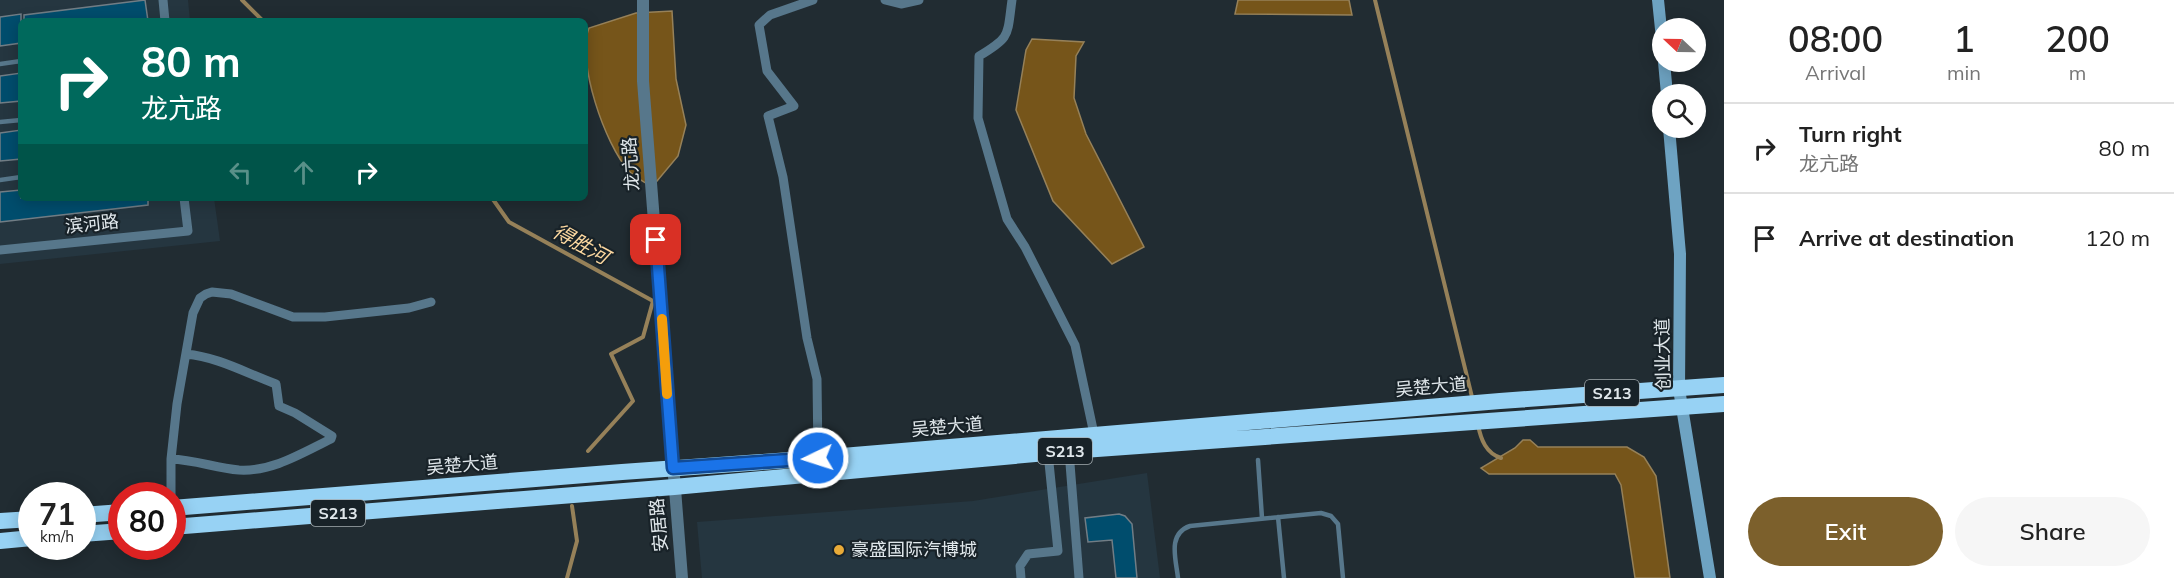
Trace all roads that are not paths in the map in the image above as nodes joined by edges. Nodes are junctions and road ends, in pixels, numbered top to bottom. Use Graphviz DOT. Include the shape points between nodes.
graph roads {
  1 [pos="163,0"];
  2 [pos="643,0"];
  3 [pos="813,0"];
  4 [pos="885,0"];
  5 [pos="919,0"];
  6 [pos="1012,0"];
  7 [pos="1659,0"];
  8 [pos="165,18"];
  9 [pos="1660,18"];
  10 [pos="18,61"];
  11 [pos="0,64"];
  12 [pos="18,120"];
  13 [pos="0,122"];
  14 [pos="1670,138"];
  15 [pos="18,177"];
  16 [pos="0,180"];
  17 [pos="184,201"];
  18 [pos="0,250"];
  19 [pos="431,302"];
  20 [pos="186,354"];
  21 [pos="1724,385"];
  22 [pos="1679,389"];
  23 [pos="1724,404"];
  24 [pos="1683,408"];
  25 [pos="1094,434"];
  26 [pos="1069,451"];
  27 [pos="1048,453"];
  28 [pos="818,458"];
  29 [pos="171,459"];
  30 [pos="1258,460"];
  31 [pos="673,468"];
  32 [pos="171,482"];
  33 [pos="674,487"];
  34 [pos="186,507"];
  35 [pos="1278,517"];
  36 [pos="1262,518"];
  37 [pos="18,520"];
  38 [pos="0,521"];
  39 [pos="186,525"];
  40 [pos="18,539"];
  41 [pos="0,541"];
  42 [pos="682,578"];
  43 [pos="1021,578"];
  44 [pos="1079,578"];
  45 [pos="1178,578"];
  46 [pos="1284,578"];
  47 [pos="1343,578"];
  48 [pos="1710,578"];
  1 -- 8 [label="street"];
  2 -- 31 [label="street, 龙亢路" via="643,81"];
  3 -- 28 [label="street" via="770,15 759,26 767,71 794,106 768,116 783,177 807,338 818,379"];
  4 -- 5 [label="street" via="901,4"];
  6 -- 25 [label="street" via="1008,31 1001,43 979,56 978,118 1007,219 1075,345"];
  7 -- 9 [label="main road"];
  10 -- 11 [label="lane"];
  12 -- 13 [label="lane"];
  14 -- 22 [label="main road, 创业大道" via="1680,254"];
  15 -- 16 [label="lane"];
  17 -- 18 [label="street, 滨河路" via="188,231"];
  19 -- 20 [label="street" via="409,308 293,317 231,294 212,292 196,304"];
  20 -- 29 [label="street"];
  20 -- 29 [label="street" via="206,356 276,384 279,406 332,436 268,467 241,470"];
  21 -- 22 [label="highway, 吴楚大道 / S213"];
  22 -- 24 [label="main road, 创业大道"];
  22 -- 25 [label="highway, 吴楚大道 / S213"];
  23 -- 24 [label="highway, 吴楚大道 / S213"];
  24 -- 26 [label="highway, 吴楚大道 / S213"];
  24 -- 48 [label="main road, 创业大道"];
  25 -- 28 [label="highway, 吴楚大道 / S213"];
  26 -- 27 [label="highway, 吴楚大道 / S213"];
  26 -- 44 [label="street"];
  27 -- 33 [label="highway, 吴楚大道 / S213"];
  27 -- 43 [label="street" via="1058,551 1028,554 1020,566"];
  28 -- 31 [label="highway, 吴楚大道 / S213"];
  29 -- 32 [label="street"];
  30 -- 36 [label="lane"];
  31 -- 33 [label="street, 安居路"];
  31 -- 34 [label="highway, 吴楚大道 / S213"];
  33 -- 39 [label="highway, 吴楚大道 / S213"];
  33 -- 42 [label="street, 安居路"];
  35 -- 36 [label="lane"];
  35 -- 46 [label="lane"];
  35 -- 47 [label="lane" via="1321,513 1335,519"];
  36 -- 45 [label="lane" via="1183,528 1174,545"];
  37 -- 38 [label="highway"];
  40 -- 41 [label="highway"];
}
